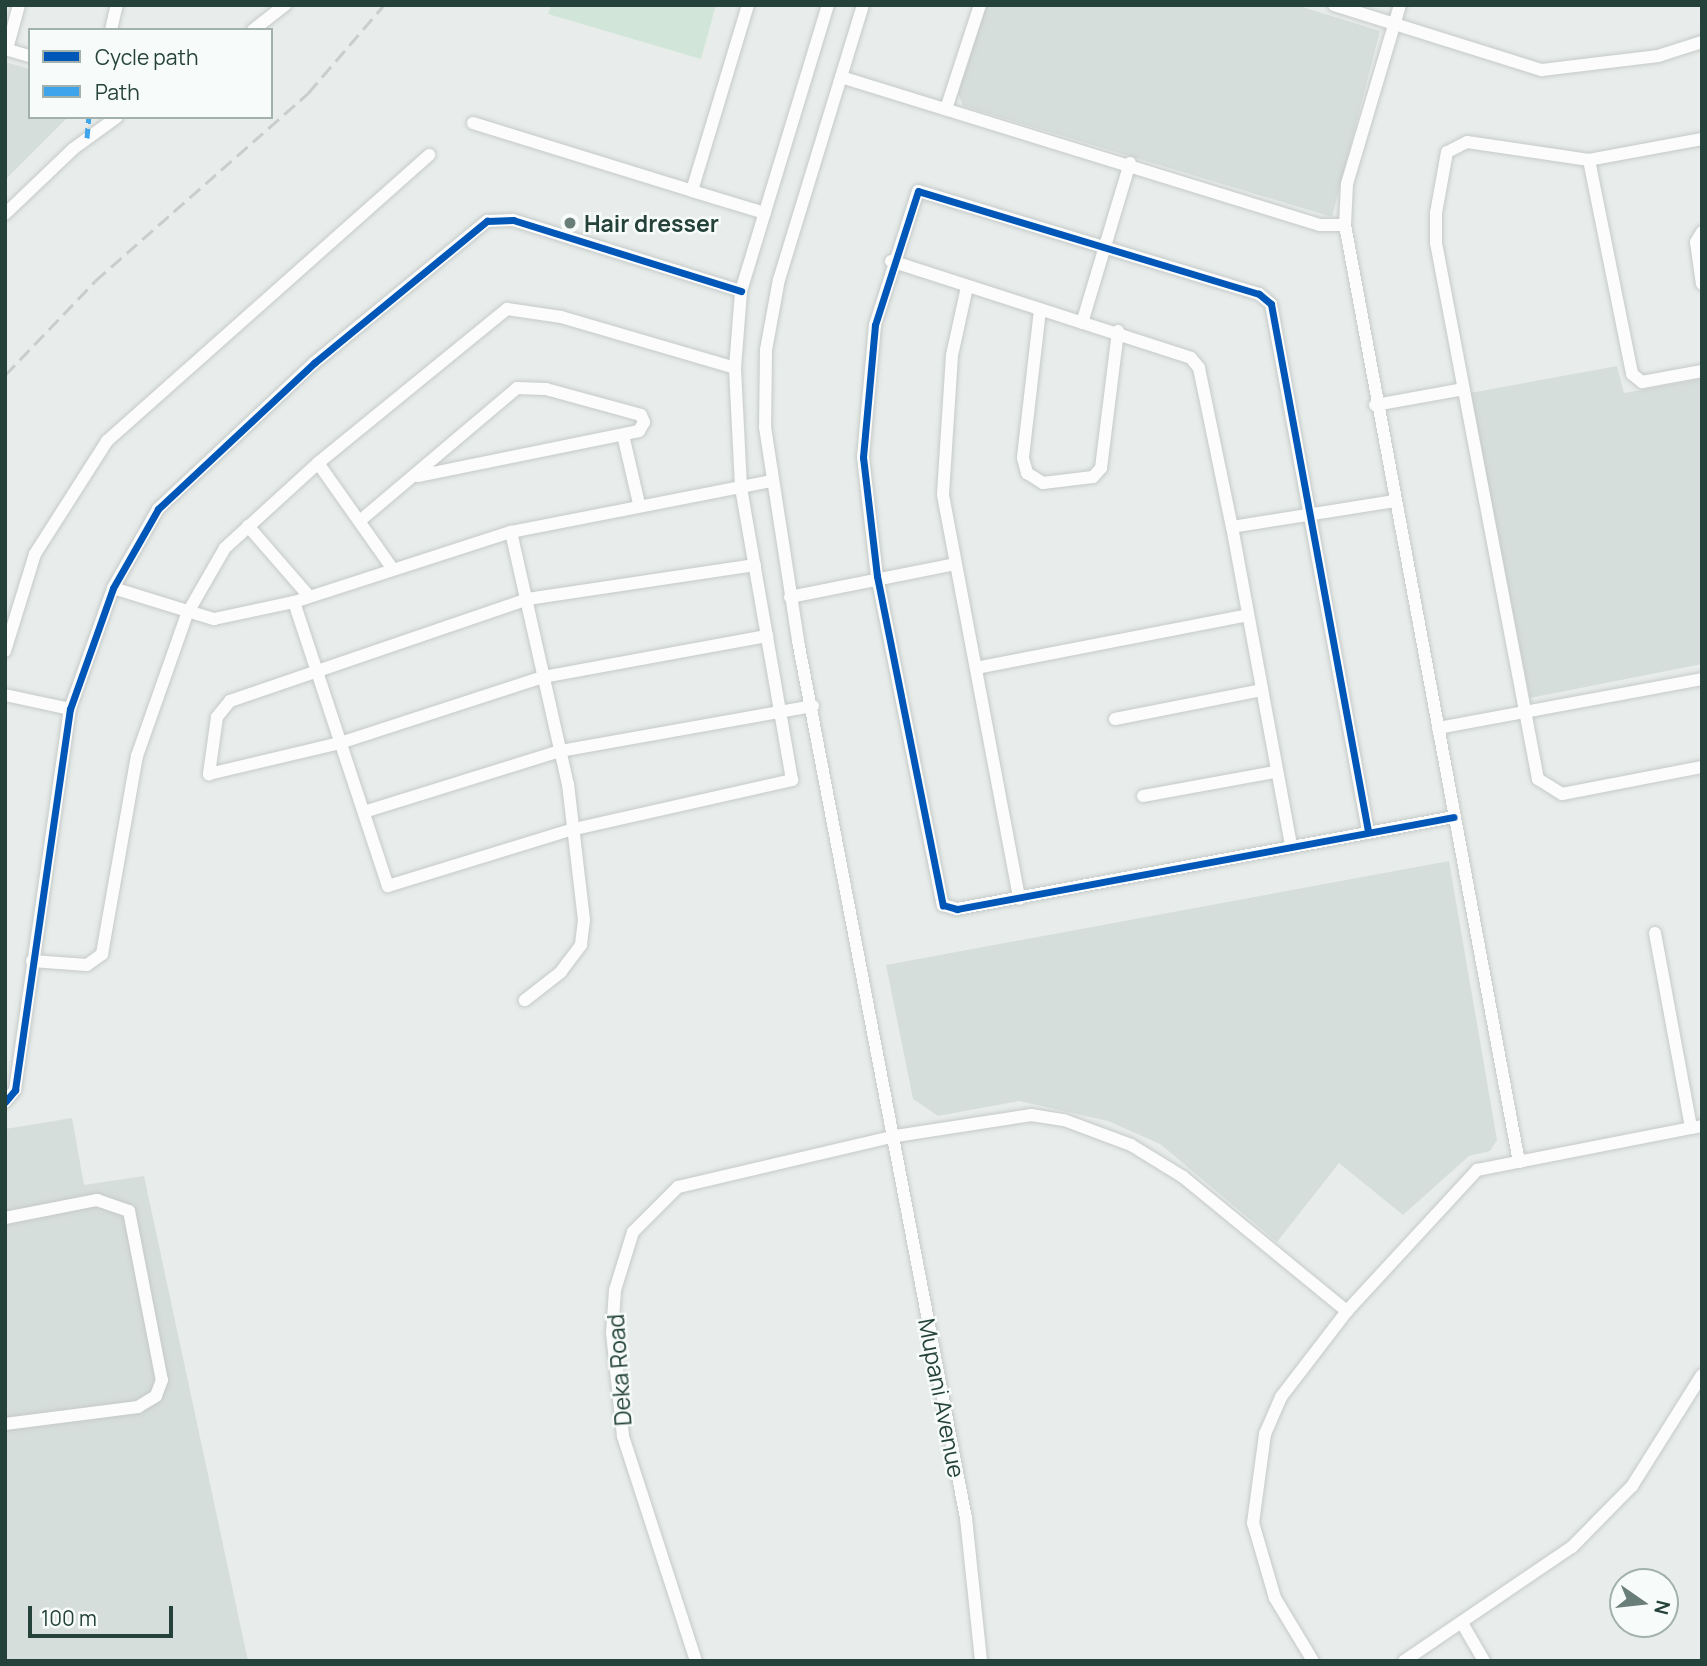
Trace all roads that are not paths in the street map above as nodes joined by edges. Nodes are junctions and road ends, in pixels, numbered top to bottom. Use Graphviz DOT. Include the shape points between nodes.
graph roads {
  1 [pos="19,5"];
  2 [pos="117,5"];
  3 [pos="285,5"];
  4 [pos="748,5"];
  5 [pos="828,5"];
  6 [pos="863,5"];
  7 [pos="980,5"];
  8 [pos="1334,5"];
  9 [pos="1400,5"];
  10 [pos="1394,24"];
  11 [pos="111,28"];
  12 [pos="256,28"];
  13 [pos="1702,43"];
  14 [pos="6,49"];
  15 [pos="28,55"];
  16 [pos="841,77"];
  17 [pos="946,109"];
  18 [pos="114,119"];
  19 [pos="473,123"];
  20 [pos="1702,139"];
  21 [pos="429,155"];
  22 [pos="1589,160"];
  23 [pos="1130,163"];
  24 [pos="692,191"];
  25 [pos="765,213"];
  26 [pos="5,214"];
  27 [pos="1345,225"];
  28 [pos="1702,232"];
  29 [pos="1105,245"];
  30 [pos="891,261"];
  31 [pos="1702,284"];
  32 [pos="967,287"];
  33 [pos="741,291"];
  34 [pos="1040,310"];
  35 [pos="1082,323"];
  36 [pos="1118,331"];
  37 [pos="735,368"];
  38 [pos="1702,371"];
  39 [pos="1464,389"];
  40 [pos="1375,405"];
  41 [pos="623,435"];
  42 [pos="318,463"];
  43 [pos="418,476"];
  44 [pos="771,481"];
  45 [pos="741,487"];
  46 [pos="1395,501"];
  47 [pos="639,504"];
  48 [pos="1309,516"];
  49 [pos="362,519"];
  50 [pos="248,526"];
  51 [pos="1232,527"];
  52 [pos="511,532"];
  53 [pos="955,564"];
  54 [pos="755,565"];
  55 [pos="392,568"];
  56 [pos="877,576"];
  57 [pos="113,588"];
  58 [pos="308,596"];
  59 [pos="790,597"];
  60 [pos="528,599"];
  61 [pos="294,603"];
  62 [pos="187,614"];
  63 [pos="1248,615"];
  64 [pos="767,636"];
  65 [pos="5,651"];
  66 [pos="976,668"];
  67 [pos="317,670"];
  68 [pos="542,677"];
  69 [pos="1702,679"];
  70 [pos="1261,690"];
  71 [pos="5,695"];
  72 [pos="813,706"];
  73 [pos="70,709"];
  74 [pos="783,712"];
  75 [pos="1522,714"];
  76 [pos="1115,719"];
  77 [pos="1438,728"];
  78 [pos="340,743"];
  79 [pos="560,751"];
  80 [pos="1702,767"];
  81 [pos="1275,772"];
  82 [pos="1143,796"];
  83 [pos="364,812"];
  84 [pos="1454,817"];
  85 [pos="570,830"];
  86 [pos="1368,831"];
  87 [pos="1291,845"];
  88 [pos="1019,899"];
  89 [pos="1655,933"];
  90 [pos="33,961"];
  91 [pos="526,1000"];
  92 [pos="5,1102"];
  93 [pos="1696,1127"];
  94 [pos="896,1136"];
  95 [pos="1519,1162"];
  96 [pos="5,1218"];
  97 [pos="1347,1311"];
  98 [pos="1702,1375"];
  99 [pos="5,1424"];
  100 [pos="1462,1623"];
  101 [pos="696,1661"];
  102 [pos="981,1661"];
  103 [pos="1312,1661"];
  104 [pos="1405,1661"];
  105 [pos="1485,1661"];
  1 -- 14 [label="street"];
  2 -- 11 [label="street"];
  3 -- 12 [label="street"];
  4 -- 24 [label="street"];
  5 -- 25 [label="street"];
  6 -- 16 [label="street, Mupani Avenue"];
  7 -- 17 [label="street"];
  8 -- 10 [label="street"];
  9 -- 10 [label="street"];
  10 -- 13 [label="street" via="1542,70 1658,56"];
  10 -- 27 [label="street" via="1348,184"];
  14 -- 15 [label="street"];
  16 -- 17 [label="street"];
  16 -- 44 [label="street, Mupani Avenue" via="774,305 766,387"];
  17 -- 23 [label="street"];
  18 -- 26 [label="street" via="72,149"];
  19 -- 24 [label="street"];
  20 -- 22 [label="street"];
  21 -- 65 [label="street" via="107,441 35,554"];
  22 -- 38 [label="street" via="1632,374 1642,382"];
  22 -- 39 [label="street" via="1467,142 1447,152 1436,243"];
  23 -- 27 [label="street" via="1320,225"];
  23 -- 29 [label="street"];
  24 -- 25 [label="street"];
  25 -- 33 [label="street"];
  27 -- 40 [label="street"];
  28 -- 31 [label="street" via="1696,242"];
  29 -- 30 [label="street" via="922,189 911,201"];
  29 -- 35 [label="street"];
  29 -- 48 [label="street" via="1259,294 1271,304"];
  30 -- 32 [label="street"];
  30 -- 56 [label="street" via="864,415 865,493"];
  32 -- 34 [label="street"];
  32 -- 53 [label="street" via="952,355 944,449 943,495"];
  33 -- 37 [label="street"];
  33 -- 57 [label="street" via="513,220 480,224 314,362 172,495 144,529"];
  34 -- 35 [label="street"];
  34 -- 36 [label="street" via="1023,458 1027,473 1044,483 1093,477 1101,468"];
  35 -- 36 [label="street"];
  36 -- 51 [label="street" via="1183,354 1199,369"];
  37 -- 42 [label="street" via="561,317 507,309"];
  37 -- 45 [label="street"];
  39 -- 40 [label="street"];
  39 -- 75 [label="street"];
  40 -- 46 [label="street"];
  41 -- 43 [label="street"];
  41 -- 43 [label="street" via="639,431 641,415 540,388 517,388"];
  41 -- 47 [label="street"];
  42 -- 49 [label="street"];
  42 -- 50 [label="street"];
  43 -- 49 [label="street"];
  44 -- 45 [label="street"];
  44 -- 59 [label="street, Mupani Avenue"];
  45 -- 47 [label="street"];
  45 -- 54 [label="street"];
  46 -- 48 [label="street"];
  46 -- 77 [label="street"];
  47 -- 52 [label="street"];
  48 -- 51 [label="street"];
  48 -- 86 [label="street"];
  49 -- 55 [label="street"];
  50 -- 58 [label="street"];
  50 -- 62 [label="street" via="218,557"];
  51 -- 63 [label="street"];
  52 -- 55 [label="street"];
  52 -- 60 [label="street"];
  53 -- 56 [label="street"];
  53 -- 66 [label="street"];
  54 -- 60 [label="street"];
  54 -- 64 [label="street"];
  55 -- 58 [label="street"];
  56 -- 59 [label="street"];
  56 -- 88 [label="street" via="940,901 957,909"];
  57 -- 62 [label="street"];
  57 -- 73 [label="street"];
  58 -- 61 [label="street"];
  59 -- 72 [label="street, Mupani Avenue"];
  60 -- 67 [label="street"];
  60 -- 68 [label="street"];
  61 -- 62 [label="street" via="214,619"];
  61 -- 67 [label="street"];
  62 -- 90 [label="street" via="137,756 103,954 87,965"];
  63 -- 66 [label="street"];
  63 -- 70 [label="street"];
  64 -- 68 [label="street"];
  64 -- 74 [label="street"];
  66 -- 88 [label="street"];
  67 -- 78 [label="street"];
  67 -- 78 [label="street" via="225,705 217,717 209,774"];
  68 -- 78 [label="street"];
  68 -- 79 [label="street"];
  69 -- 75 [label="street"];
  70 -- 76 [label="street"];
  70 -- 81 [label="street"];
  71 -- 73 [label="street"];
  72 -- 74 [label="street"];
  72 -- 94 [label="street, Mupani Avenue"];
  73 -- 90 [label="street"];
  74 -- 79 [label="street"];
  74 -- 85 [label="street" via="793,776 785,785"];
  75 -- 77 [label="street"];
  75 -- 80 [label="street" via="1538,779 1554,792"];
  77 -- 84 [label="street"];
  78 -- 83 [label="street"];
  79 -- 83 [label="street"];
  79 -- 85 [label="street"];
  81 -- 82 [label="street"];
  81 -- 87 [label="street"];
  83 -- 85 [label="street" via="382,880 390,886"];
  84 -- 86 [label="street"];
  84 -- 95 [label="street"];
  85 -- 91 [label="street" via="584,920 580,945 561,972"];
  86 -- 87 [label="street"];
  87 -- 88 [label="street"];
  89 -- 93 [label="street"];
  90 -- 92 [label="street" via="15,1090"];
  93 -- 95 [label="street"];
  94 -- 97 [label="street, Deka Road" via="1031,1115 1131,1145 1183,1177"];
  94 -- 101 [label="street, Deka Road" via="688,1182 646,1216 622,1256 612,1333 623,1436"];
  94 -- 102 [label="street, Mupani Avenue" via="966,1518"];
  95 -- 97 [label="street" via="1488,1166 1466,1178"];
  96 -- 99 [label="street" via="97,1200 129,1212 162,1380 156,1396 138,1407"];
  97 -- 103 [label="street" via="1281,1397 1257,1477 1253,1523 1263,1563"];
  98 -- 100 [label="street" via="1632,1486 1572,1547"];
  100 -- 104 [label="street"];
  100 -- 105 [label="street"];
}
